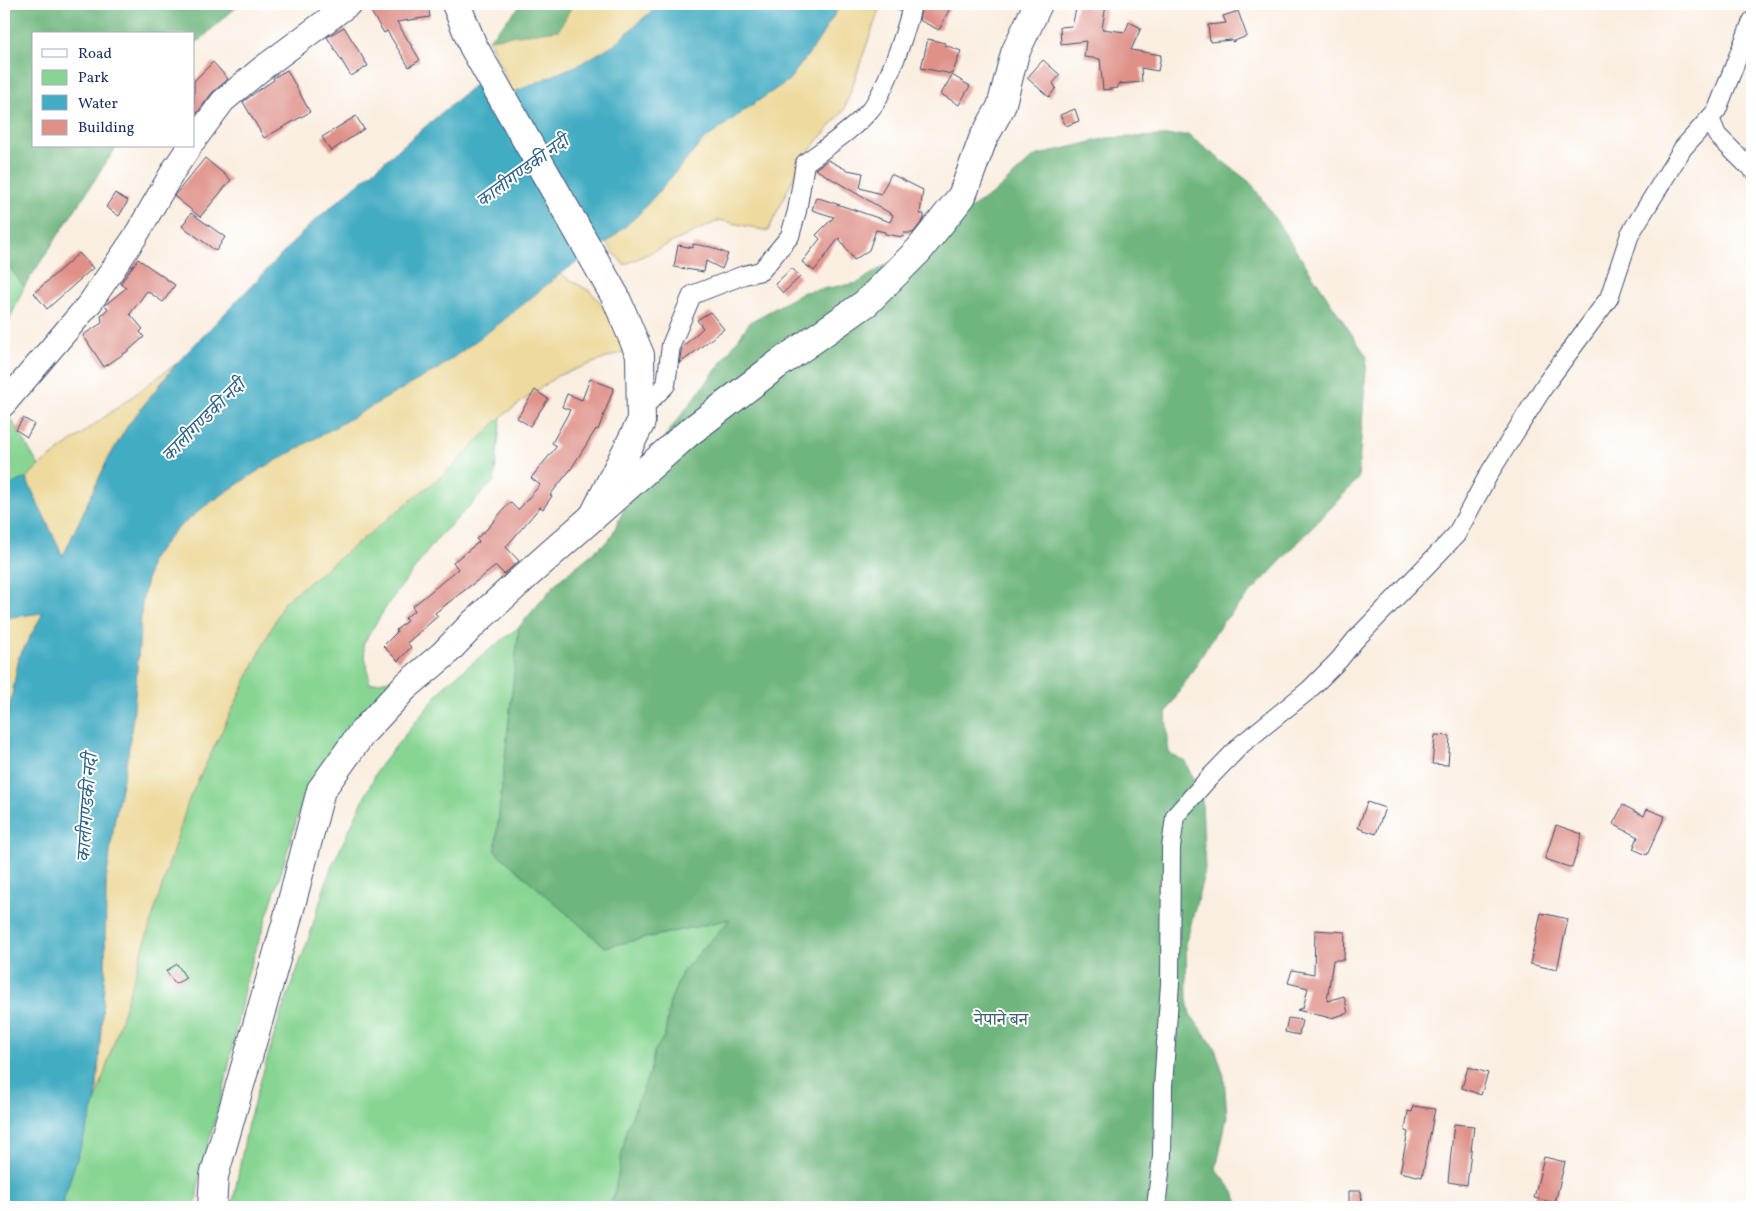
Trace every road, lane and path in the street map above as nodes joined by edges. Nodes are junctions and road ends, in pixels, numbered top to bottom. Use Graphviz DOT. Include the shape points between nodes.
graph roads {
  1 [pos="349,4"];
  2 [pos="456,4"];
  3 [pos="912,4"];
  4 [pos="1038,4"];
  5 [pos="1752,21"];
  6 [pos="1710,118"];
  7 [pos="195,139"];
  8 [pos="189,148"];
  9 [pos="1752,168"];
  10 [pos="4,404"];
  11 [pos="641,410"];
  12 [pos="593,517"];
  13 [pos="212,1207"];
  14 [pos="1156,1207"];
  1 -- 7 [label="main road" via="223,101"];
  2 -- 11 [label="main road" via="473,46 615,296 640,355"];
  3 -- 11 [label="street" via="886,82 871,110 805,163 790,236 761,271 692,295 671,345 666,385"];
  4 -- 12 [label="main road" via="1015,52 1001,106 983,139 962,196 919,250 866,303 687,434"];
  5 -- 6 [label="street" via="1717,110"];
  6 -- 9 [label="street" via="1717,135"];
  6 -- 14 [label="street" via="1683,148 1630,234 1609,298 1542,390 1490,472 1456,535 1310,690 1242,744 1175,816 1171,848 1170,983 1162,1156"];
  8 -- 10 [label="main road" via="135,237 90,303"];
  11 -- 12 [label="main road" via="641,422"];
  12 -- 13 [label="main road" via="405,687 362,733 321,790 214,1176"];
}
